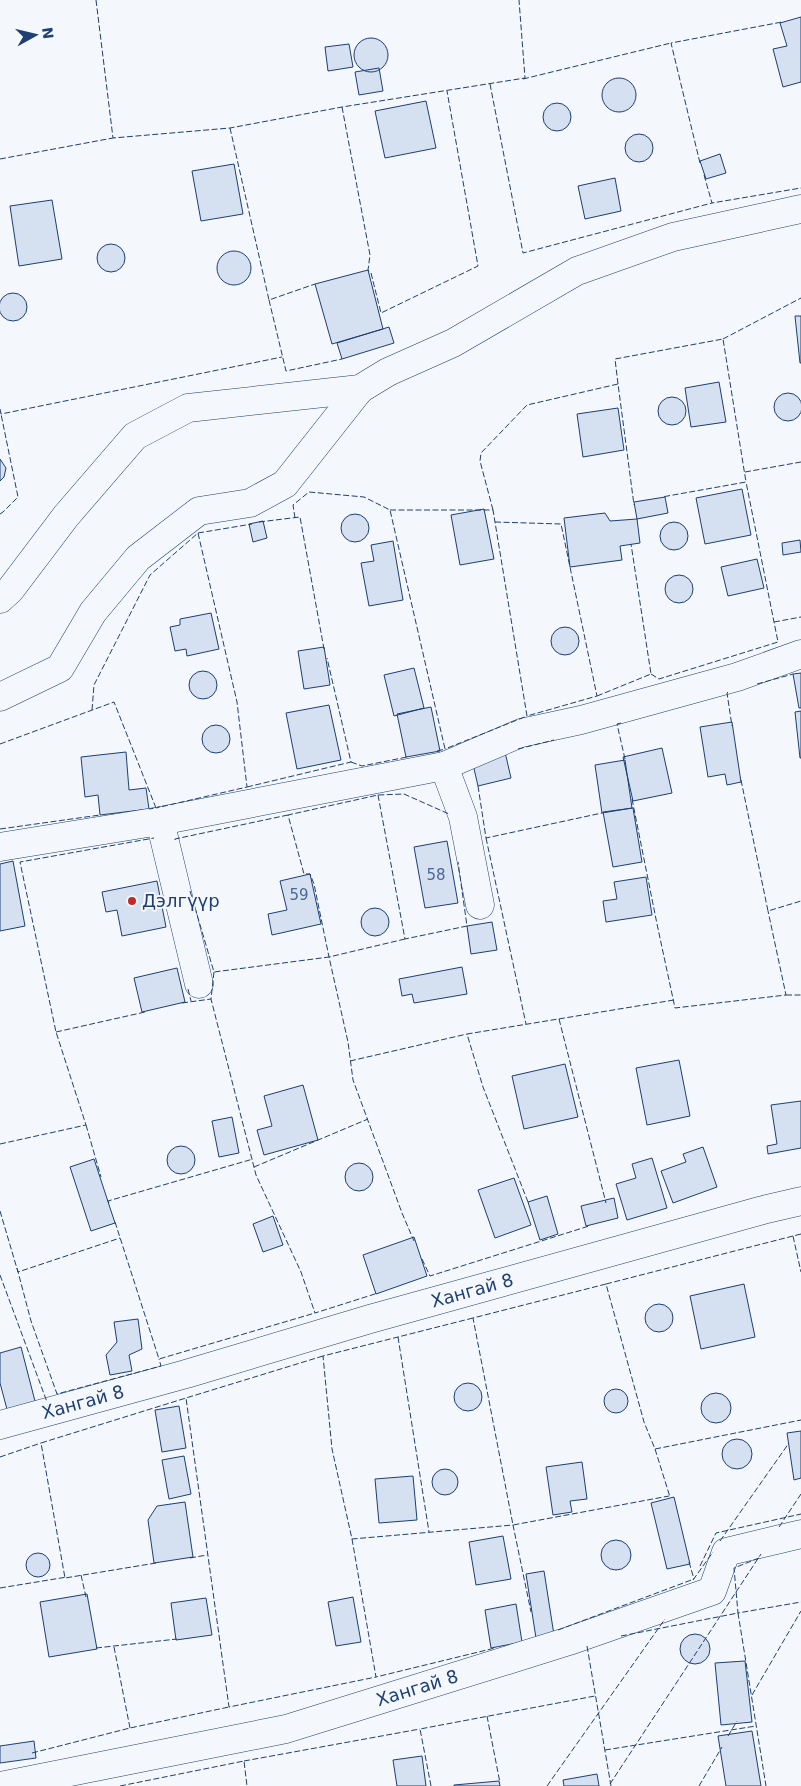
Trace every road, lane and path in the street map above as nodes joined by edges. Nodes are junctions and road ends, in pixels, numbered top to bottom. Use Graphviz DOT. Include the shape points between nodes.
graph roads {
  1 [pos="801,208"];
  2 [pos="360,389"];
  3 [pos="0,599"];
  4 [pos="801,654"];
  5 [pos="0,697"];
  6 [pos="444,766"];
  7 [pos="160,821"];
  8 [pos="0,848"];
  9 [pos="480,905"];
  10 [pos="199,984"];
  11 [pos="801,1201"];
  12 [pos="0,1425"];
  13 [pos="801,1534"];
  14 [pos="0,1786"];
  1 -- 2 [label="street" via="673,237 577,271 452,343 388,372"];
  2 -- 3 [label="street" via="188,408 135,436"];
  2 -- 5 [label="street" via="284,484 250,503 198,511 138,558 93,612 60,668"];
  4 -- 6 [label="street" via="737,677 521,733"];
  6 -- 7 [label="street"];
  6 -- 9 [label="street" via="463,817"];
  7 -- 8 [label="street"];
  7 -- 10 [label="street"];
  11 -- 12 [label="street, Хангай 8" via="490,1285"];
  13 -- 14 [label="street, Хангай 8" via="726,1552 712,1591 569,1641 286,1729"];
}
